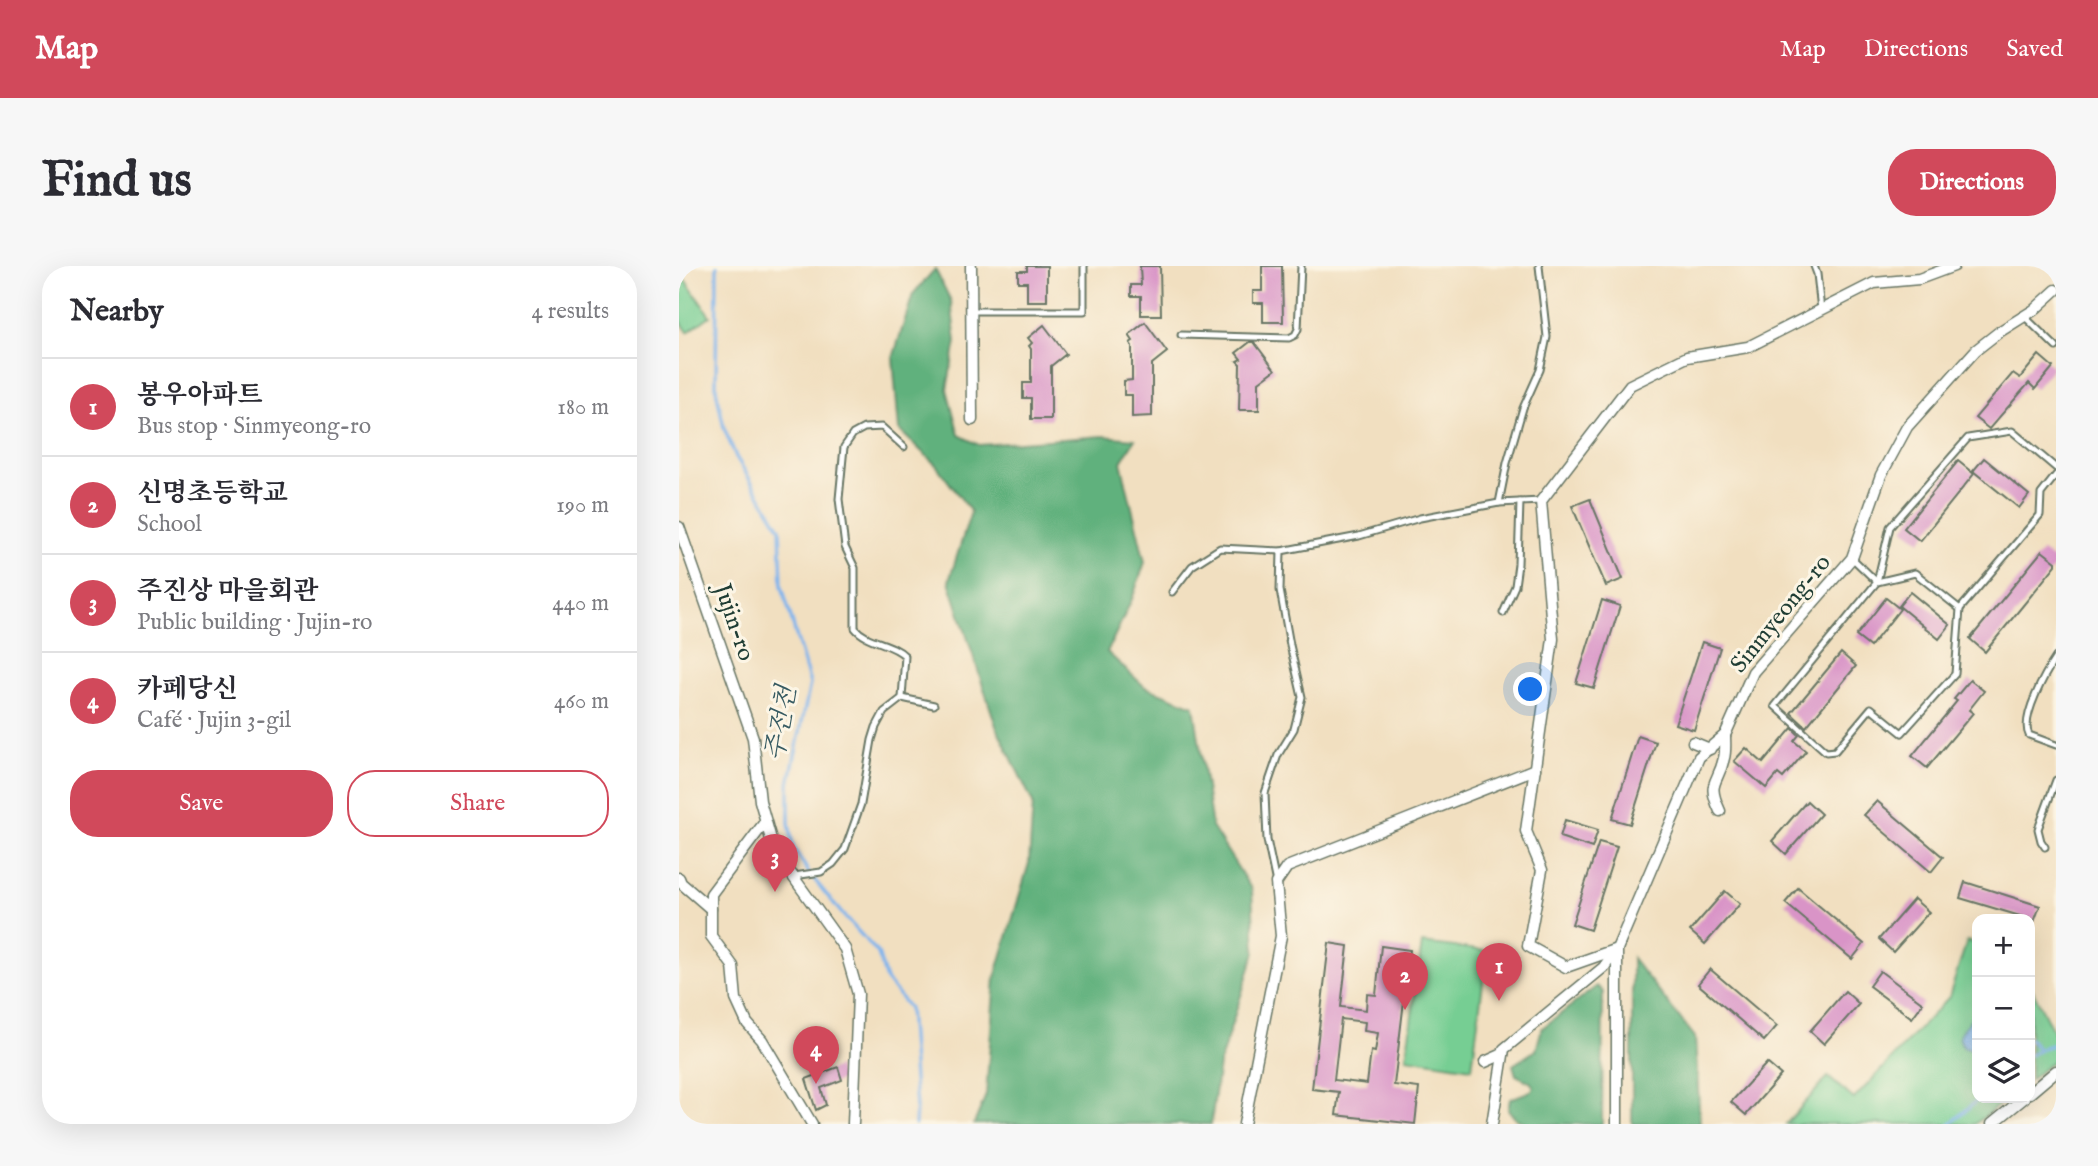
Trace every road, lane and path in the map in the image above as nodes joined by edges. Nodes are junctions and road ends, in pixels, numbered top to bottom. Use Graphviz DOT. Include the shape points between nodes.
graph roads {
  1 [pos="971,266"];
  2 [pos="1084,266"];
  3 [pos="1301,266"];
  4 [pos="1539,266"];
  5 [pos="1814,266"];
  6 [pos="1954,266"];
  7 [pos="2056,290"];
  8 [pos="1821,310"];
  9 [pos="971,311"];
  10 [pos="2024,316"];
  11 [pos="1181,335"];
  12 [pos="2056,346"];
  13 [pos="972,420"];
  14 [pos="904,447"];
  15 [pos="2056,468"];
  16 [pos="2056,475"];
  17 [pos="1541,501"];
  18 [pos="1520,502"];
  19 [pos="1499,503"];
  20 [pos="679,527"];
  21 [pos="1281,551"];
  22 [pos="1851,558"];
  23 [pos="1877,582"];
  24 [pos="1172,592"];
  25 [pos="1960,609"];
  26 [pos="1503,613"];
  27 [pos="2056,657"];
  28 [pos="902,698"];
  29 [pos="934,705"];
  30 [pos="1725,735"];
  31 [pos="1693,742"];
  32 [pos="2056,745"];
  33 [pos="1710,749"];
  34 [pos="1535,769"];
  35 [pos="2056,780"];
  36 [pos="1720,811"];
  37 [pos="765,822"];
  38 [pos="2045,847"];
  39 [pos="797,876"];
  40 [pos="679,878"];
  41 [pos="1276,883"];
  42 [pos="711,909"];
  43 [pos="1617,949"];
  44 [pos="1503,1054"];
  45 [pos="1485,1062"];
  46 [pos="2056,1072"];
  47 [pos="2035,1089"];
  48 [pos="2018,1103"];
  49 [pos="1996,1123"];
  50 [pos="812,1124"];
  51 [pos="853,1124"];
  52 [pos="1244,1124"];
  53 [pos="1492,1124"];
  54 [pos="1617,1124"];
  1 -- 9 [label="street"];
  2 -- 9 [label="lane" via="1084,311"];
  3 -- 11 [label="lane" via="1298,329 1289,338"];
  4 -- 19 [label="lane" via="1547,337"];
  5 -- 8 [label="lane"];
  6 -- 8 [label="street" via="1919,279 1874,284"];
  7 -- 10 [label="street, Sinmyeong-ro"];
  8 -- 17 [label="street" via="1748,347 1687,357 1630,385"];
  9 -- 13 [label="street"];
  10 -- 12 [label="lane"];
  10 -- 22 [label="street, Sinmyeong-ro" via="1976,350 1907,427 1881,475"];
  14 -- 28 [label="lane" via="882,426 852,434 844,447 839,499 845,547 855,568 855,628 860,635 905,656"];
  15 -- 23 [label="lane" via="2012,431 1968,438 1890,527"];
  16 -- 25 [label="lane" via="2041,494 2040,515"];
  17 -- 18 [label="lane"];
  17 -- 34 [label="street" via="1553,639"];
  18 -- 19 [label="lane"];
  18 -- 26 [label="lane" via="1515,586"];
  19 -- 21 [label="lane"];
  20 -- 37 [label="street, Jujin-ro" via="753,738"];
  21 -- 24 [label="lane" via="1220,548 1192,566"];
  21 -- 41 [label="lane" via="1280,590 1302,697 1294,729 1277,755 1265,793 1267,840"];
  22 -- 23 [label="lane"];
  22 -- 30 [label="street, Sinmyeong-ro" via="1753,672"];
  23 -- 25 [label="lane" via="1915,573"];
  23 -- 25 [label="lane" via="1776,706 1826,752 1835,751 1871,708 1902,733 1955,674"];
  27 -- 32 [label="lane" via="2039,684 2026,729 2029,735"];
  28 -- 29 [label="lane"];
  28 -- 39 [label="lane" via="884,712 872,740 861,804 845,849 833,864"];
  30 -- 33 [label="street, Sinmyeong-ro"];
  30 -- 36 [label="street" via="1724,757 1713,788"];
  31 -- 33 [label="street"];
  33 -- 43 [label="street, Sinmyeong-ro" via="1699,757"];
  34 -- 41 [label="street" via="1287,867"];
  34 -- 43 [label="street" via="1526,831 1542,870 1528,946 1566,967"];
  35 -- 38 [label="lane" via="2038,830"];
  37 -- 39 [label="street, Jujin-ro" via="774,850"];
  37 -- 42 [label="street" via="711,894"];
  39 -- 51 [label="street, Jujin-ro" via="845,948 858,994"];
  40 -- 42 [label="street"];
  41 -- 52 [label="street" via="1281,936"];
  42 -- 50 [label="street" via="711,936 733,967 736,999 747,1023"];
  43 -- 44 [label="street, Sinmyeong-ro" via="1604,967"];
  43 -- 54 [label="street"];
  44 -- 45 [label="street"];
  44 -- 53 [label="street"];
  46 -- 47 [label="street"];
  48 -- 49 [label="street"];
}
